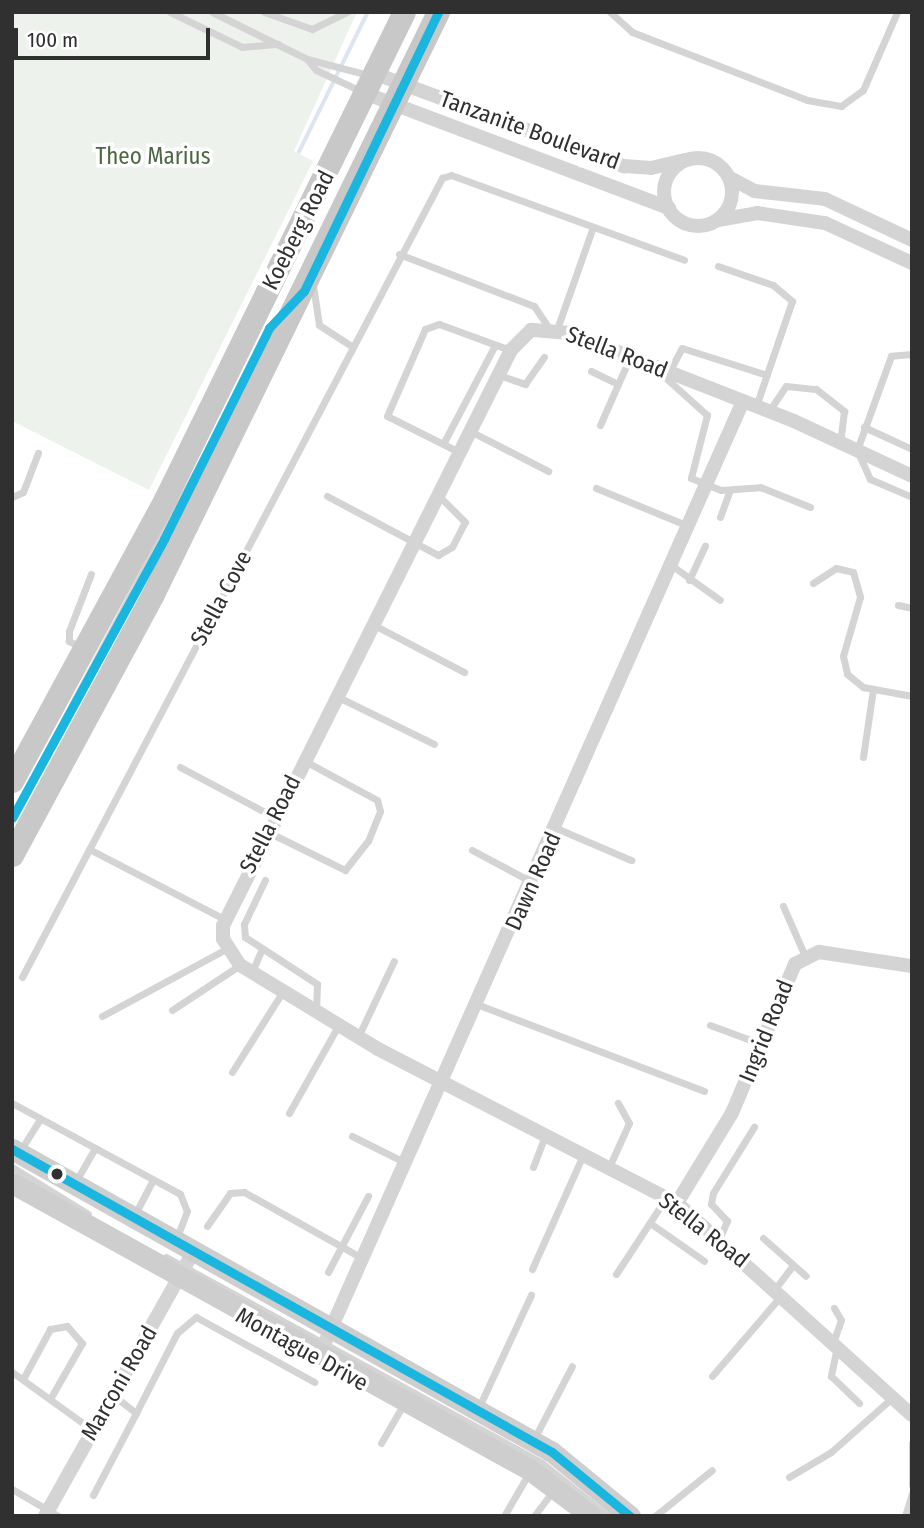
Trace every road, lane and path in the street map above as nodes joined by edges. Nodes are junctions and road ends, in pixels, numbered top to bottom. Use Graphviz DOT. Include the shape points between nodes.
graph roads {
  1 [pos="170,12"];
  2 [pos="212,12"];
  3 [pos="264,12"];
  4 [pos="347,12"];
  5 [pos="404,12"];
  6 [pos="438,12"];
  7 [pos="610,12"];
  8 [pos="897,12"];
  9 [pos="278,44"];
  10 [pos="307,59"];
  11 [pos="371,84"];
  12 [pos="397,94"];
  13 [pos="686,160"];
  14 [pos="730,177"];
  15 [pos="669,208"];
  16 [pos="714,222"];
  17 [pos="593,227"];
  18 [pos="912,240"];
  19 [pos="400,254"];
  20 [pos="684,260"];
  21 [pos="912,263"];
  22 [pos="718,266"];
  23 [pos="309,280"];
  24 [pos="552,328"];
  25 [pos="495,345"];
  26 [pos="353,347"];
  27 [pos="510,350"];
  28 [pos="912,354"];
  29 [pos="630,356"];
  30 [pos="544,357"];
  31 [pos="662,369"];
  32 [pos="591,371"];
  33 [pos="498,374"];
  34 [pos="767,375"];
  35 [pos="618,384"];
  36 [pos="756,406"];
  37 [pos="600,425"];
  38 [pos="864,427"];
  39 [pos="470,431"];
  40 [pos="840,442"];
  41 [pos="443,444"];
  42 [pos="912,449"];
  43 [pos="857,450"];
  44 [pos="459,452"];
  45 [pos="38,453"];
  46 [pos="548,471"];
  47 [pos="912,476"];
  48 [pos="706,485"];
  49 [pos="596,488"];
  50 [pos="730,490"];
  51 [pos="437,495"];
  52 [pos="327,496"];
  53 [pos="12,497"];
  54 [pos="912,497"];
  55 [pos="810,507"];
  56 [pos="720,517"];
  57 [pos="688,526"];
  58 [pos="414,542"];
  59 [pos="705,546"];
  60 [pos="671,565"];
  61 [pos="92,574"];
  62 [pos="689,580"];
  63 [pos="813,583"];
  64 [pos="720,600"];
  65 [pos="898,605"];
  66 [pos="912,608"];
  67 [pos="372,623"];
  68 [pos="87,651"];
  69 [pos="464,672"];
  70 [pos="873,689"];
  71 [pos="335,695"];
  72 [pos="912,696"];
  73 [pos="434,744"];
  74 [pos="863,757"];
  75 [pos="303,760"];
  76 [pos="180,767"];
  77 [pos="12,781"];
  78 [pos="274,817"];
  79 [pos="12,818"];
  80 [pos="556,828"];
  81 [pos="267,832"];
  82 [pos="89,849"];
  83 [pos="472,850"];
  84 [pos="12,855"];
  85 [pos="631,860"];
  86 [pos="265,880"];
  87 [pos="532,883"];
  88 [pos="783,906"];
  89 [pos="225,919"];
  90 [pos="228,948"];
  91 [pos="261,951"];
  92 [pos="805,956"];
  93 [pos="394,961"];
  94 [pos="912,966"];
  95 [pos="246,968"];
  96 [pos="22,977"];
  97 [pos="283,991"];
  98 [pos="479,1005"];
  99 [pos="172,1010"];
  100 [pos="316,1010"];
  101 [pos="102,1016"];
  102 [pos="339,1025"];
  103 [pos="710,1025"];
  104 [pos="358,1037"];
  105 [pos="761,1044"];
  106 [pos="232,1072"];
  107 [pos="445,1082"];
  108 [pos="704,1091"];
  109 [pos="12,1103"];
  110 [pos="618,1103"];
  111 [pos="289,1113"];
  112 [pos="40,1119"];
  113 [pos="754,1127"];
  114 [pos="547,1131"];
  115 [pos="352,1136"];
  116 [pos="95,1148"];
  117 [pos="584,1151"];
  118 [pos="14,1156"];
  119 [pos="408,1164"];
  120 [pos="610,1166"];
  121 [pos="533,1167"];
  122 [pos="153,1180"];
  123 [pos="12,1183"];
  124 [pos="75,1183"];
  125 [pos="368,1196"];
  126 [pos="671,1200"];
  127 [pos="134,1216"];
  128 [pos="650,1223"];
  129 [pos="207,1226"];
  130 [pos="764,1238"];
  131 [pos="719,1239"];
  132 [pos="342,1246"];
  133 [pos="183,1259"];
  134 [pos="365,1259"];
  135 [pos="704,1261"];
  136 [pos="793,1265"];
  137 [pos="532,1269"];
  138 [pos="328,1272"];
  139 [pos="617,1274"];
  140 [pos="806,1276"];
  141 [pos="778,1292"];
  142 [pos="531,1295"];
  143 [pos="834,1308"];
  144 [pos="325,1343"];
  145 [pos="835,1345"];
  146 [pos="572,1366"];
  147 [pos="12,1372"];
  148 [pos="712,1376"];
  149 [pos="23,1379"];
  150 [pos="314,1382"];
  151 [pos="111,1394"];
  152 [pos="50,1399"];
  153 [pos="891,1399"];
  154 [pos="859,1403"];
  155 [pos="403,1405"];
  156 [pos="478,1410"];
  157 [pos="136,1413"];
  158 [pos="912,1415"];
  159 [pos="91,1429"];
  160 [pos="381,1443"];
  161 [pos="912,1443"];
  162 [pos="530,1456"];
  163 [pos="712,1470"];
  164 [pos="789,1477"];
  165 [pos="912,1485"];
  166 [pos="556,1487"];
  167 [pos="12,1489"];
  168 [pos="912,1493"];
  169 [pos="93,1495"];
  170 [pos="50,1514"];
  171 [pos="504,1516"];
  172 [pos="534,1516"];
  173 [pos="592,1516"];
  174 [pos="608,1516"];
  175 [pos="630,1516"];
  176 [pos="655,1516"];
  177 [pos="905,1516"];
  1 -- 9 [label="lane" via="242,47"];
  2 -- 9 [label="lane"];
  3 -- 4 [label="lane" via="312,29"];
  5 -- 11 [label="main road, Koeberg Road"];
  6 -- 12 [label="main road, Koeberg Road"];
  7 -- 8 [label="lane" via="632,32 807,100 841,106 863,89"];
  9 -- 10 [label="lane"];
  10 -- 11 [label="lane"];
  10 -- 11 [label="lane" via="342,83"];
  11 -- 12 [label="street, Tanzanite Boulevard"];
  11 -- 12 [label="street, Tanzanite Boulevard"];
  11 -- 68 [label="main road, Koeberg Road"];
  12 -- 13 [label="street, Tanzanite Boulevard" via="624,166 651,168"];
  12 -- 15 [label="street, Tanzanite Boulevard"];
  12 -- 23 [label="main road, Koeberg Road"];
  13 -- 14 [label="street" via="715,162"];
  13 -- 15 [label="street" via="669,176"];
  14 -- 16 [label="street" via="731,203"];
  14 -- 18 [label="street" via="754,191 825,199"];
  15 -- 16 [label="street" via="688,224"];
  16 -- 21 [label="street" via="757,213 817,221"];
  17 -- 19 [label="lane, Stella Cove" via="451,175 438,183"];
  17 -- 20 [label="lane"];
  17 -- 24 [label="lane"];
  19 -- 24 [label="lane" via="534,306"];
  19 -- 26 [label="lane, Stella Cove"];
  22 -- 34 [label="lane" via="773,285 792,301"];
  23 -- 26 [label="lane" via="316,321"];
  23 -- 79 [label="lane" via="269,328 164,539"];
  23 -- 84 [label="main road, Koeberg Road" via="153,594"];
  24 -- 27 [label="street, Stella Road" via="531,330"];
  24 -- 29 [label="street, Stella Road"];
  25 -- 27 [label="lane"];
  25 -- 41 [label="lane"];
  25 -- 41 [label="lane" via="439,324 425,329 386,412"];
  26 -- 82 [label="lane, Stella Cove"];
  27 -- 33 [label="street, Stella Road"];
  28 -- 38 [label="lane" via="891,356"];
  29 -- 31 [label="street, Stella Road"];
  29 -- 35 [label="lane"];
  30 -- 33 [label="lane" via="525,384"];
  31 -- 34 [label="lane" via="682,348"];
  31 -- 36 [label="street, Stella Road"];
  31 -- 48 [label="lane" via="663,380 695,399 707,415 707,430 690,467 691,478"];
  32 -- 35 [label="lane"];
  33 -- 39 [label="street, Stella Road"];
  34 -- 36 [label="lane"];
  35 -- 37 [label="lane"];
  36 -- 40 [label="street, Stella Road"];
  36 -- 40 [label="lane" via="786,386 816,389 844,411"];
  36 -- 48 [label="street, Dawn Road"];
  38 -- 42 [label="lane"];
  38 -- 43 [label="lane"];
  39 -- 44 [label="street, Stella Road"];
  39 -- 46 [label="lane"];
  40 -- 43 [label="street, Stella Road"];
  41 -- 44 [label="lane"];
  43 -- 47 [label="street, Stella Road"];
  43 -- 54 [label="lane" via="870,479"];
  44 -- 51 [label="street, Stella Road"];
  45 -- 53 [label="lane" via="23,492"];
  48 -- 50 [label="lane"];
  48 -- 57 [label="street, Dawn Road"];
  49 -- 57 [label="lane"];
  50 -- 55 [label="lane" via="760,486"];
  50 -- 56 [label="lane"];
  51 -- 58 [label="street, Stella Road"];
  51 -- 58 [label="lane" via="463,514 459,537 438,555"];
  52 -- 58 [label="lane"];
  57 -- 60 [label="street, Dawn Road"];
  58 -- 67 [label="street, Stella Road"];
  59 -- 62 [label="lane"];
  60 -- 62 [label="lane"];
  60 -- 80 [label="street, Dawn Road"];
  61 -- 68 [label="lane" via="69,631 69,641"];
  62 -- 64 [label="lane"];
  63 -- 70 [label="lane" via="824,572 845,567 859,582 859,617 843,656 851,680"];
  65 -- 66 [label="lane"];
  67 -- 69 [label="lane"];
  67 -- 71 [label="street, Stella Road"];
  68 -- 77 [label="main road, Koeberg Road"];
  70 -- 72 [label="lane"];
  70 -- 74 [label="lane"];
  71 -- 73 [label="lane"];
  71 -- 75 [label="street, Stella Road"];
  75 -- 78 [label="street, Stella Road"];
  75 -- 81 [label="lane" via="377,800 380,811 368,841 345,870"];
  76 -- 78 [label="lane"];
  78 -- 81 [label="street, Stella Road"];
  80 -- 85 [label="lane"];
  80 -- 87 [label="street, Dawn Road"];
  81 -- 89 [label="street, Stella Road"];
  82 -- 89 [label="lane"];
  82 -- 96 [label="lane, Stella Cove"];
  83 -- 87 [label="lane"];
  86 -- 91 [label="lane" via="243,931"];
  87 -- 98 [label="street, Dawn Road"];
  88 -- 92 [label="lane"];
  89 -- 90 [label="street, Stella Road"];
  90 -- 95 [label="street, Stella Road"];
  90 -- 101 [label="lane"];
  91 -- 95 [label="lane"];
  91 -- 100 [label="lane" via="317,984"];
  92 -- 94 [label="street, Ingrid Road" via="835,953"];
  92 -- 105 [label="street, Ingrid Road" via="787,977"];
  93 -- 104 [label="lane"];
  95 -- 97 [label="street, Stella Road"];
  95 -- 99 [label="lane"];
  97 -- 100 [label="street, Stella Road"];
  97 -- 106 [label="lane"];
  98 -- 107 [label="street, Dawn Road"];
  98 -- 108 [label="lane"];
  100 -- 102 [label="street, Stella Road"];
  102 -- 104 [label="street, Stella Road"];
  102 -- 111 [label="lane"];
  103 -- 105 [label="lane"];
  104 -- 107 [label="street, Stella Road"];
  105 -- 126 [label="street, Ingrid Road" via="732,1112"];
  107 -- 114 [label="street, Stella Road"];
  107 -- 119 [label="street, Dawn Road"];
  109 -- 112 [label="lane"];
  110 -- 120 [label="lane" via="629,1123"];
  112 -- 116 [label="lane"];
  112 -- 118 [label="lane"];
  113 -- 131 [label="lane" via="713,1193 711,1204 727,1221"];
  114 -- 117 [label="street, Stella Road"];
  114 -- 121 [label="lane"];
  115 -- 119 [label="lane"];
  116 -- 122 [label="lane"];
  116 -- 124 [label="lane"];
  117 -- 120 [label="street, Stella Road"];
  117 -- 137 [label="lane"];
  118 -- 124 [label="main road, Montague Drive"];
  118 -- 133 [label="lane" via="111,1229"];
  119 -- 134 [label="street, Dawn Road"];
  120 -- 126 [label="street, Stella Road"];
  122 -- 127 [label="lane"];
  122 -- 133 [label="lane" via="186,1203"];
  123 -- 133 [label="main road, Montague Drive"];
  124 -- 127 [label="main road, Montague Drive"];
  125 -- 132 [label="lane"];
  126 -- 128 [label="lane"];
  126 -- 131 [label="street, Stella Road"];
  127 -- 133 [label="main road, Montague Drive"];
  128 -- 135 [label="lane"];
  128 -- 139 [label="lane"];
  129 -- 132 [label="lane" via="237,1191"];
  130 -- 136 [label="lane"];
  131 -- 141 [label="street, Stella Road"];
  132 -- 134 [label="lane"];
  132 -- 138 [label="lane"];
  133 -- 144 [label="main road, Montague Drive"];
  133 -- 144 [label="main road, Montague Drive"];
  133 -- 151 [label="street, Marconi Road"];
  134 -- 144 [label="street, Dawn Road"];
  136 -- 140 [label="lane"];
  136 -- 141 [label="lane"];
  141 -- 145 [label="street, Stella Road"];
  141 -- 148 [label="lane"];
  142 -- 156 [label="lane"];
  143 -- 145 [label="lane" via="841,1320"];
  144 -- 155 [label="main road, Montague Drive"];
  144 -- 156 [label="main road, Montague Drive"];
  144 -- 162 [label="lane"];
  145 -- 153 [label="street, Stella Road"];
  145 -- 154 [label="lane" via="831,1376"];
  146 -- 162 [label="lane"];
  147 -- 149 [label="lane"];
  149 -- 152 [label="lane"];
  149 -- 152 [label="lane" via="50,1329 67,1326 82,1343"];
  150 -- 157 [label="lane" via="196,1317 177,1333"];
  151 -- 157 [label="lane"];
  151 -- 159 [label="street, Marconi Road"];
  152 -- 159 [label="lane"];
  153 -- 158 [label="street, Stella Road"];
  153 -- 164 [label="lane" via="831,1452"];
  155 -- 160 [label="lane"];
  155 -- 162 [label="main road, Montague Drive"];
  156 -- 162 [label="main road, Montague Drive"];
  157 -- 169 [label="lane"];
  159 -- 170 [label="street, Marconi Road"];
  161 -- 165 [label="lane"];
  162 -- 166 [label="main road, Montague Drive"];
  162 -- 171 [label="lane"];
  162 -- 174 [label="lane"];
  162 -- 175 [label="main road, Montague Drive" via="584,1473"];
  163 -- 176 [label="lane"];
  166 -- 172 [label="lane"];
  166 -- 173 [label="main road, Montague Drive"];
  167 -- 170 [label="lane"];
  168 -- 177 [label="lane"];
}
